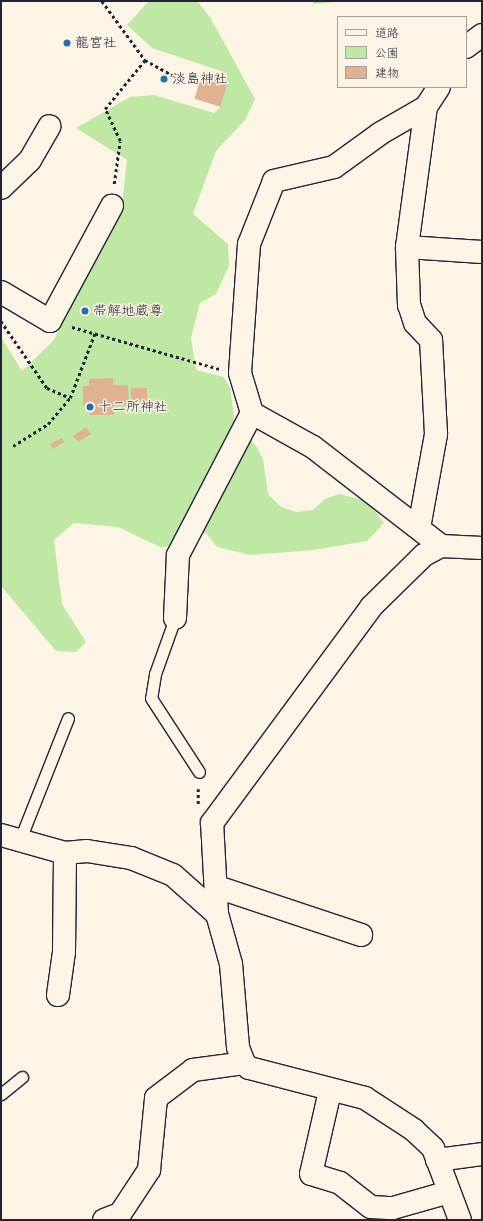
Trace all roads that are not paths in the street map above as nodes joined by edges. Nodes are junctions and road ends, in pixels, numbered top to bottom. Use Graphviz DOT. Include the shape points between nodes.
graph roads {
  1 [pos="482,35"];
  2 [pos="467,46"];
  3 [pos="438,88"];
  4 [pos="426,108"];
  5 [pos="50,126"];
  6 [pos="1,188"];
  7 [pos="112,206"];
  8 [pos="407,247"];
  9 [pos="482,252"];
  10 [pos="1,292"];
  11 [pos="252,413"];
  12 [pos="419,528"];
  13 [pos="441,546"];
  14 [pos="482,548"];
  15 [pos="175,618"];
  16 [pos="68,718"];
  17 [pos="199,772"];
  18 [pos="10,839"];
  19 [pos="65,853"];
  20 [pos="217,887"];
  21 [pos="217,914"];
  22 [pos="361,935"];
  23 [pos="58,995"];
  24 [pos="244,1063"];
  25 [pos="22,1077"];
  26 [pos="330,1091"];
  27 [pos="1,1094"];
  28 [pos="482,1154"];
  29 [pos="438,1160"];
  30 [pos="449,1192"];
  31 [pos="115,1218"];
  32 [pos="460,1220"];
  1 -- 2 [label="street"];
  3 -- 4 [label="street"];
  4 -- 8 [label="street"];
  4 -- 11 [label="street" via="381,133 334,168 274,181 249,244 240,373"];
  5 -- 6 [label="street" via="30,160"];
  7 -- 10 [label="street" via="50,321"];
  8 -- 9 [label="street"];
  8 -- 12 [label="street" via="409,305 415,323 431,340 436,434"];
  11 -- 12 [label="street" via="313,447"];
  11 -- 15 [label="street" via="178,555"];
  12 -- 13 [label="street"];
  13 -- 14 [label="street"];
  13 -- 20 [label="street" via="424,555 370,607 212,823"];
  15 -- 17 [label="lane" via="155,674 151,698"];
  16 -- 18 [label="lane"];
  18 -- 19 [label="street"];
  19 -- 21 [label="street" via="87,851 131,858 173,875"];
  19 -- 23 [label="street" via="64,952"];
  20 -- 21 [label="street"];
  20 -- 22 [label="street"];
  21 -- 24 [label="street" via="230,964 238,1047"];
  24 -- 26 [label="street" via="249,1068"];
  24 -- 31 [label="street" via="193,1070 156,1098 149,1170"];
  25 -- 27 [label="lane"];
  26 -- 29 [label="street" via="365,1098 414,1130 433,1148"];
  26 -- 30 [label="street" via="311,1174 340,1183 371,1206 393,1208"];
  28 -- 29 [label="street"];
  29 -- 30 [label="street"];
  30 -- 32 [label="street"];
}
